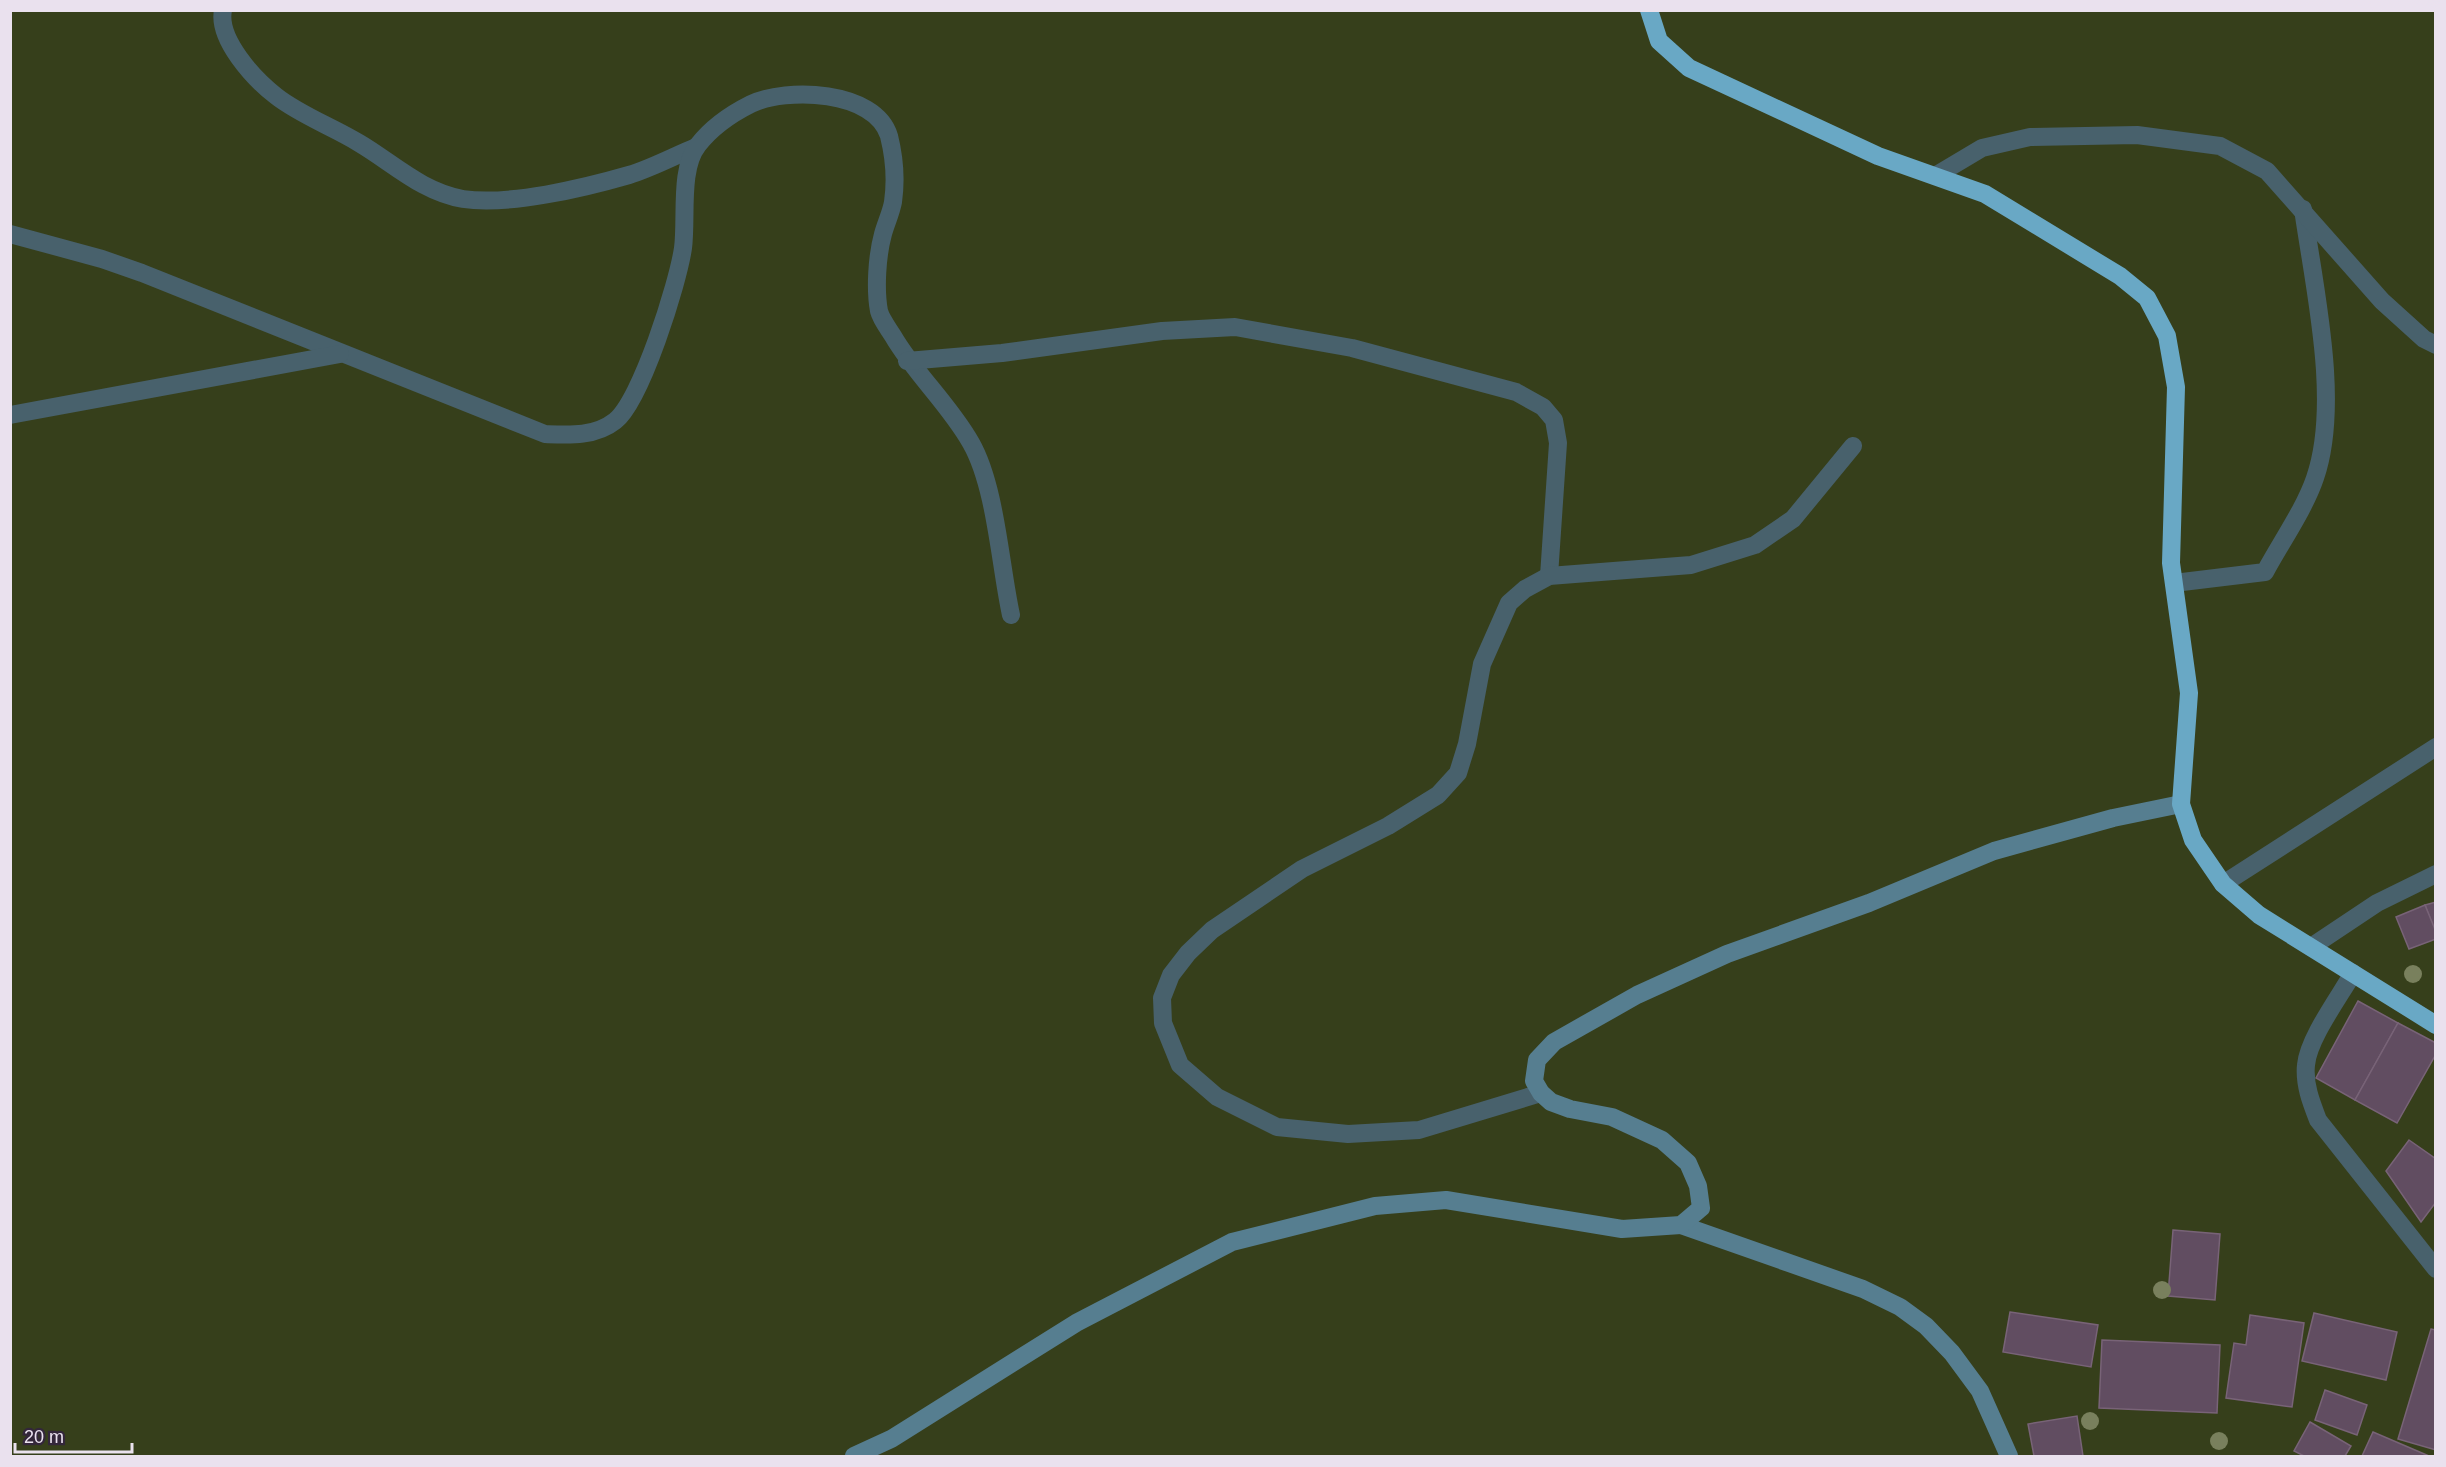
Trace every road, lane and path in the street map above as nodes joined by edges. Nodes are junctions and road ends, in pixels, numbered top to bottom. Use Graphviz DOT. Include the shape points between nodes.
graph roads {
  1 [pos="223,10"];
  2 [pos="1649,10"];
  3 [pos="696,147"];
  4 [pos="1935,176"];
  5 [pos="2303,209"];
  6 [pos="10,234"];
  7 [pos="2436,345"];
  8 [pos="342,353"];
  9 [pos="907,361"];
  10 [pos="10,415"];
  11 [pos="1853,446"];
  12 [pos="1549,576"];
  13 [pos="2174,583"];
  14 [pos="1011,615"];
  15 [pos="2436,747"];
  16 [pos="2181,804"];
  17 [pos="2436,874"];
  18 [pos="2223,884"];
  19 [pos="2311,947"];
  20 [pos="2353,973"];
  21 [pos="2436,1025"];
  22 [pos="1541,1093"];
  23 [pos="1681,1225"];
  24 [pos="2436,1269"];
  25 [pos="854,1456"];
  26 [pos="2009,1456"];
  1 -- 3 [label="street" via="226,39 276,96 361,144 418,183 463,199 513,199 561,191 631,175"];
  2 -- 4 [label="highway" via="1659,41 1689,68 1878,156"];
  3 -- 8 [label="street" via="688,174 683,246 675,287 632,402 615,421 575,436 545,434"];
  3 -- 9 [label="street" via="719,123 753,103 787,95 842,98 873,112 888,133 894,165 893,203 882,237 879,313"];
  4 -- 5 [label="street" via="1982,148 2030,137 2137,135 2220,146 2267,171"];
  4 -- 13 [label="highway" via="1985,194 2120,276 2147,298 2168,336 2176,387 2171,563"];
  5 -- 7 [label="street" via="2382,301"];
  5 -- 13 [label="street" via="2324,366 2324,434 2315,479 2265,572"];
  6 -- 8 [label="street" via="102,259"];
  8 -- 10 [label="street"];
  9 -- 12 [label="street" via="1002,353 1162,331 1235,327 1352,348 1516,392 1543,407 1554,420 1558,443"];
  9 -- 14 [label="street" via="954,415 973,446 986,487"];
  11 -- 12 [label="street" via="1793,519 1755,545 1691,565"];
  12 -- 22 [label="street" via="1509,603 1482,664 1458,773 1438,795 1388,826 1302,869 1212,930 1177,968 1162,998 1163,1023 1180,1065 1217,1097 1277,1127 1348,1134 1419,1130"];
  13 -- 16 [label="highway" via="2188,693"];
  15 -- 18 [label="street"];
  16 -- 18 [label="highway" via="2193,840"];
  16 -- 22 [label="street" via="1994,851 1869,903 1727,954 1637,994 1554,1042 1537,1060 1534,1081"];
  17 -- 19 [label="street" via="2377,903"];
  18 -- 19 [label="highway" via="2259,915"];
  19 -- 20 [label="highway"];
  20 -- 21 [label="highway"];
  20 -- 24 [label="street" via="2315,1039 2306,1064 2308,1093 2318,1120"];
  22 -- 23 [label="street" via="1551,1102 1570,1109 1612,1117 1642,1130 1662,1140 1688,1163 1698,1186 1701,1208"];
  23 -- 25 [label="street" via="1622,1229 1446,1200 1375,1206 1232,1242 1076,1323 891,1439"];
  23 -- 26 [label="street" via="1900,1307 1952,1353 1980,1391"];
}
